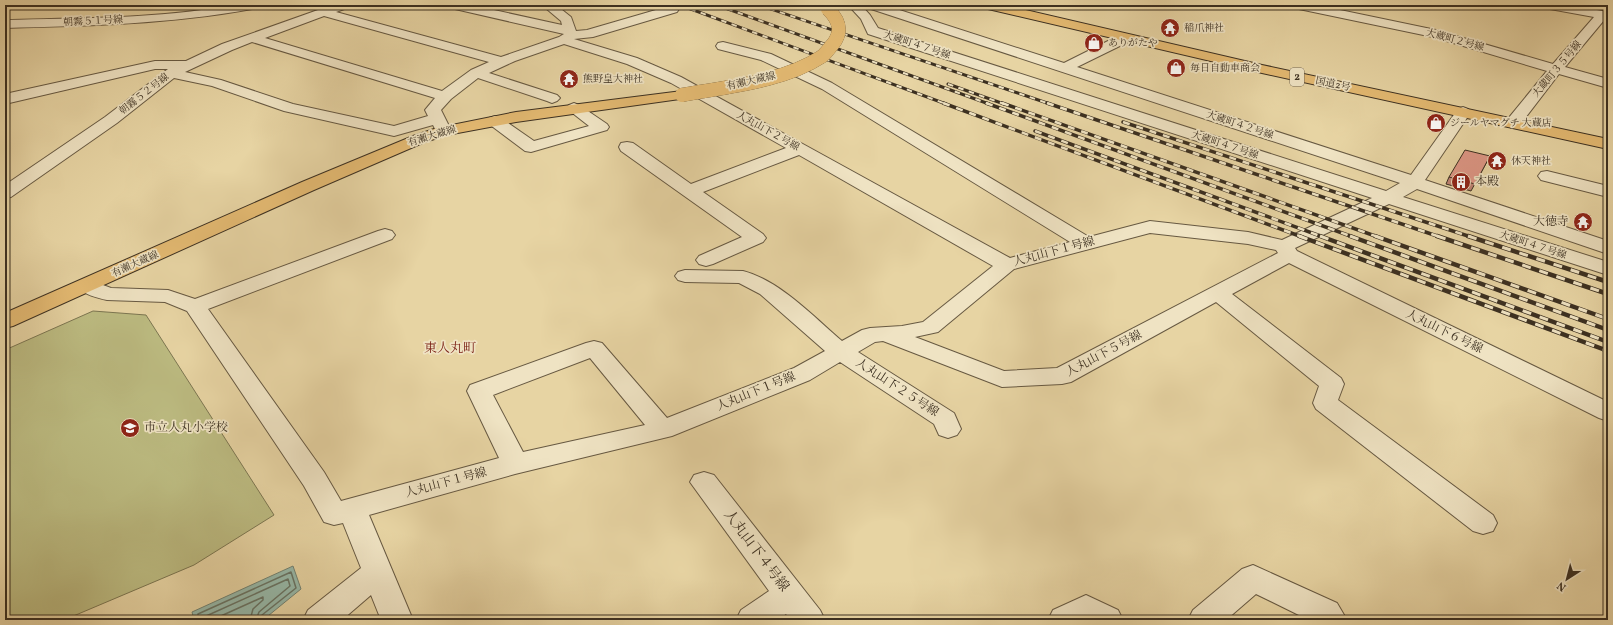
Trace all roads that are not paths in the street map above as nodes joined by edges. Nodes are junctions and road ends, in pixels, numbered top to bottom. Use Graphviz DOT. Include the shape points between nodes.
graph roads {
  1 [pos="252,5"];
  2 [pos="342,5"];
  3 [pos="455,5"];
  4 [pos="548,5"];
  5 [pos="854,5"];
  6 [pos="872,5"];
  7 [pos="988,5"];
  8 [pos="1299,5"];
  9 [pos="1550,5"];
  10 [pos="824,7"];
  11 [pos="673,9"];
  12 [pos="323,12"];
  13 [pos="1605,15"];
  14 [pos="911,18"];
  15 [pos="5,24"];
  16 [pos="873,31"];
  17 [pos="568,36"];
  18 [pos="252,38"];
  19 [pos="1125,38"];
  20 [pos="723,46"];
  21 [pos="502,61"];
  22 [pos="189,65"];
  23 [pos="1067,68"];
  24 [pos="1556,69"];
  25 [pos="171,73"];
  26 [pos="476,73"];
  27 [pos="1608,84"];
  28 [pos="443,96"];
  29 [pos="552,98"];
  30 [pos="5,99"];
  31 [pos="574,108"];
  32 [pos="1463,112"];
  33 [pos="495,121"];
  34 [pos="1513,123"];
  35 [pos="440,125"];
  36 [pos="1608,144"];
  37 [pos="627,147"];
  38 [pos="800,149"];
  39 [pos="1547,176"];
  40 [pos="1415,182"];
  41 [pos="690,191"];
  42 [pos="1608,192"];
  43 [pos="5,193"];
  44 [pos="1388,198"];
  45 [pos="385,235"];
  46 [pos="1086,243"];
  47 [pos="1608,248"];
  48 [pos="1286,251"];
  49 [pos="706,260"];
  50 [pos="1006,265"];
  51 [pos="1608,269"];
  52 [pos="684,276"];
  53 [pos="87,285"];
  54 [pos="1218,293"];
  55 [pos="195,306"];
  56 [pos="5,321"];
  57 [pos="885,334"];
  58 [pos="841,352"];
  59 [pos="1608,412"];
  60 [pos="948,429"];
  61 [pos="663,430"];
  62 [pos="515,464"];
  63 [pos="704,482"];
  64 [pos="352,509"];
  65 [pos="1483,523"];
  66 [pos="377,572"];
  67 [pos="789,594"];
  68 [pos="319,620"];
  69 [pos="397,620"];
  70 [pos="752,620"];
  71 [pos="809,620"];
  72 [pos="1064,620"];
  73 [pos="1107,620"];
  74 [pos="1204,620"];
  75 [pos="1331,620"];
  1 -- 15 [label="street, 朝霧５１号線" via="210,13 117,21"];
  2 -- 12 [label="street, 朝霧５２号線"];
  3 -- 17 [label="street"];
  4 -- 17 [label="street" via="567,20"];
  5 -- 16 [label="street, 大蔵町４７号線" via="866,18"];
  6 -- 14 [label="street, 大蔵町４２号線"];
  7 -- 19 [label="main road, 国道2号 / 2"];
  8 -- 24 [label="street, 大蔵町２号線" via="1436,34"];
  9 -- 13 [label="street"];
  10 -- 31 [label="main road, 有瀬大蔵線, bridge" via="837,18 837,37 822,56 809,63 751,82 682,95"];
  11 -- 17 [label="street" via="588,34"];
  12 -- 18 [label="street, 朝霧５２号線"];
  12 -- 21 [label="street"];
  13 -- 24 [label="street, 大蔵町３５号線"];
  14 -- 16 [label="street"];
  14 -- 23 [label="street, 大蔵町４２号線"];
  16 -- 44 [label="street, 大蔵町４７号線"];
  17 -- 21 [label="street"];
  17 -- 38 [label="street, 人丸山下２号線" via="676,80"];
  18 -- 22 [label="street, 朝霧５２号線"];
  18 -- 28 [label="street"];
  19 -- 23 [label="street"];
  19 -- 32 [label="main road, 国道2号 / 2"];
  20 -- 46 [label="street" via="766,57 827,86"];
  21 -- 26 [label="street"];
  22 -- 25 [label="street, 朝霧５２号線"];
  22 -- 30 [label="street" via="155,65"];
  23 -- 40 [label="street, 大蔵町４２号線"];
  24 -- 27 [label="street, 大蔵町２号線"];
  24 -- 34 [label="street, 大蔵町３５号線"];
  25 -- 35 [label="street" via="216,83 289,108 394,131"];
  25 -- 43 [label="street, 朝霧５２号線" via="111,120"];
  26 -- 28 [label="street"];
  26 -- 29 [label="street"];
  28 -- 35 [label="street" via="433,110"];
  31 -- 33 [label="main road, 有瀬大蔵線"];
  31 -- 33 [label="street" via="601,127 531,147"];
  32 -- 34 [label="main road, 国道2号 / 2"];
  32 -- 40 [label="street"];
  33 -- 35 [label="main road, 有瀬大蔵線"];
  34 -- 36 [label="main road, 国道2号 / 2"];
  35 -- 53 [label="main road, 有瀬大蔵線" via="419,139"];
  37 -- 41 [label="street"];
  38 -- 41 [label="street"];
  38 -- 50 [label="street, 人丸山下２号線"];
  39 -- 42 [label="street"];
  40 -- 44 [label="street"];
  40 -- 47 [label="street, 大蔵町４２号線"];
  41 -- 49 [label="street" via="756,238"];
  44 -- 48 [label="street"];
  44 -- 51 [label="street, 大蔵町４７号線"];
  45 -- 55 [label="street"];
  46 -- 48 [label="street, 人丸山下１号線" via="1150,227 1248,238"];
  46 -- 50 [label="street, 人丸山下１号線"];
  48 -- 54 [label="street, 人丸山下５号線"];
  48 -- 59 [label="street, 人丸山下６号線"];
  50 -- 57 [label="street, 人丸山下１号線" via="930,327"];
  52 -- 58 [label="street, 人丸山下２５号線" via="743,277 756,283 768,289"];
  53 -- 55 [label="street" via="106,294 168,296"];
  53 -- 56 [label="main road, 有瀬大蔵線"];
  54 -- 57 [label="street, 人丸山下５号線" via="1062,376 1002,379"];
  54 -- 65 [label="street" via="1332,384 1325,403"];
  55 -- 64 [label="street, 人丸山下１号線" via="314,479 334,514"];
  57 -- 58 [label="street, 人丸山下１号線" via="870,335"];
  58 -- 60 [label="street, 人丸山下２５号線" via="945,419"];
  58 -- 61 [label="street, 人丸山下１号線" via="802,374"];
  61 -- 62 [label="street, 人丸山下１号線"];
  61 -- 62 [label="street" via="594,348 479,391"];
  62 -- 64 [label="street, 人丸山下１号線"];
  63 -- 67 [label="street, 人丸山下４号線"];
  64 -- 66 [label="street"];
  66 -- 68 [label="street"];
  66 -- 69 [label="street"];
  67 -- 70 [label="street"];
  67 -- 71 [label="street, 人丸山下４号線"];
  72 -- 73 [label="street" via="1086,609"];
  74 -- 75 [label="street" via="1253,578 1326,613"];
}
